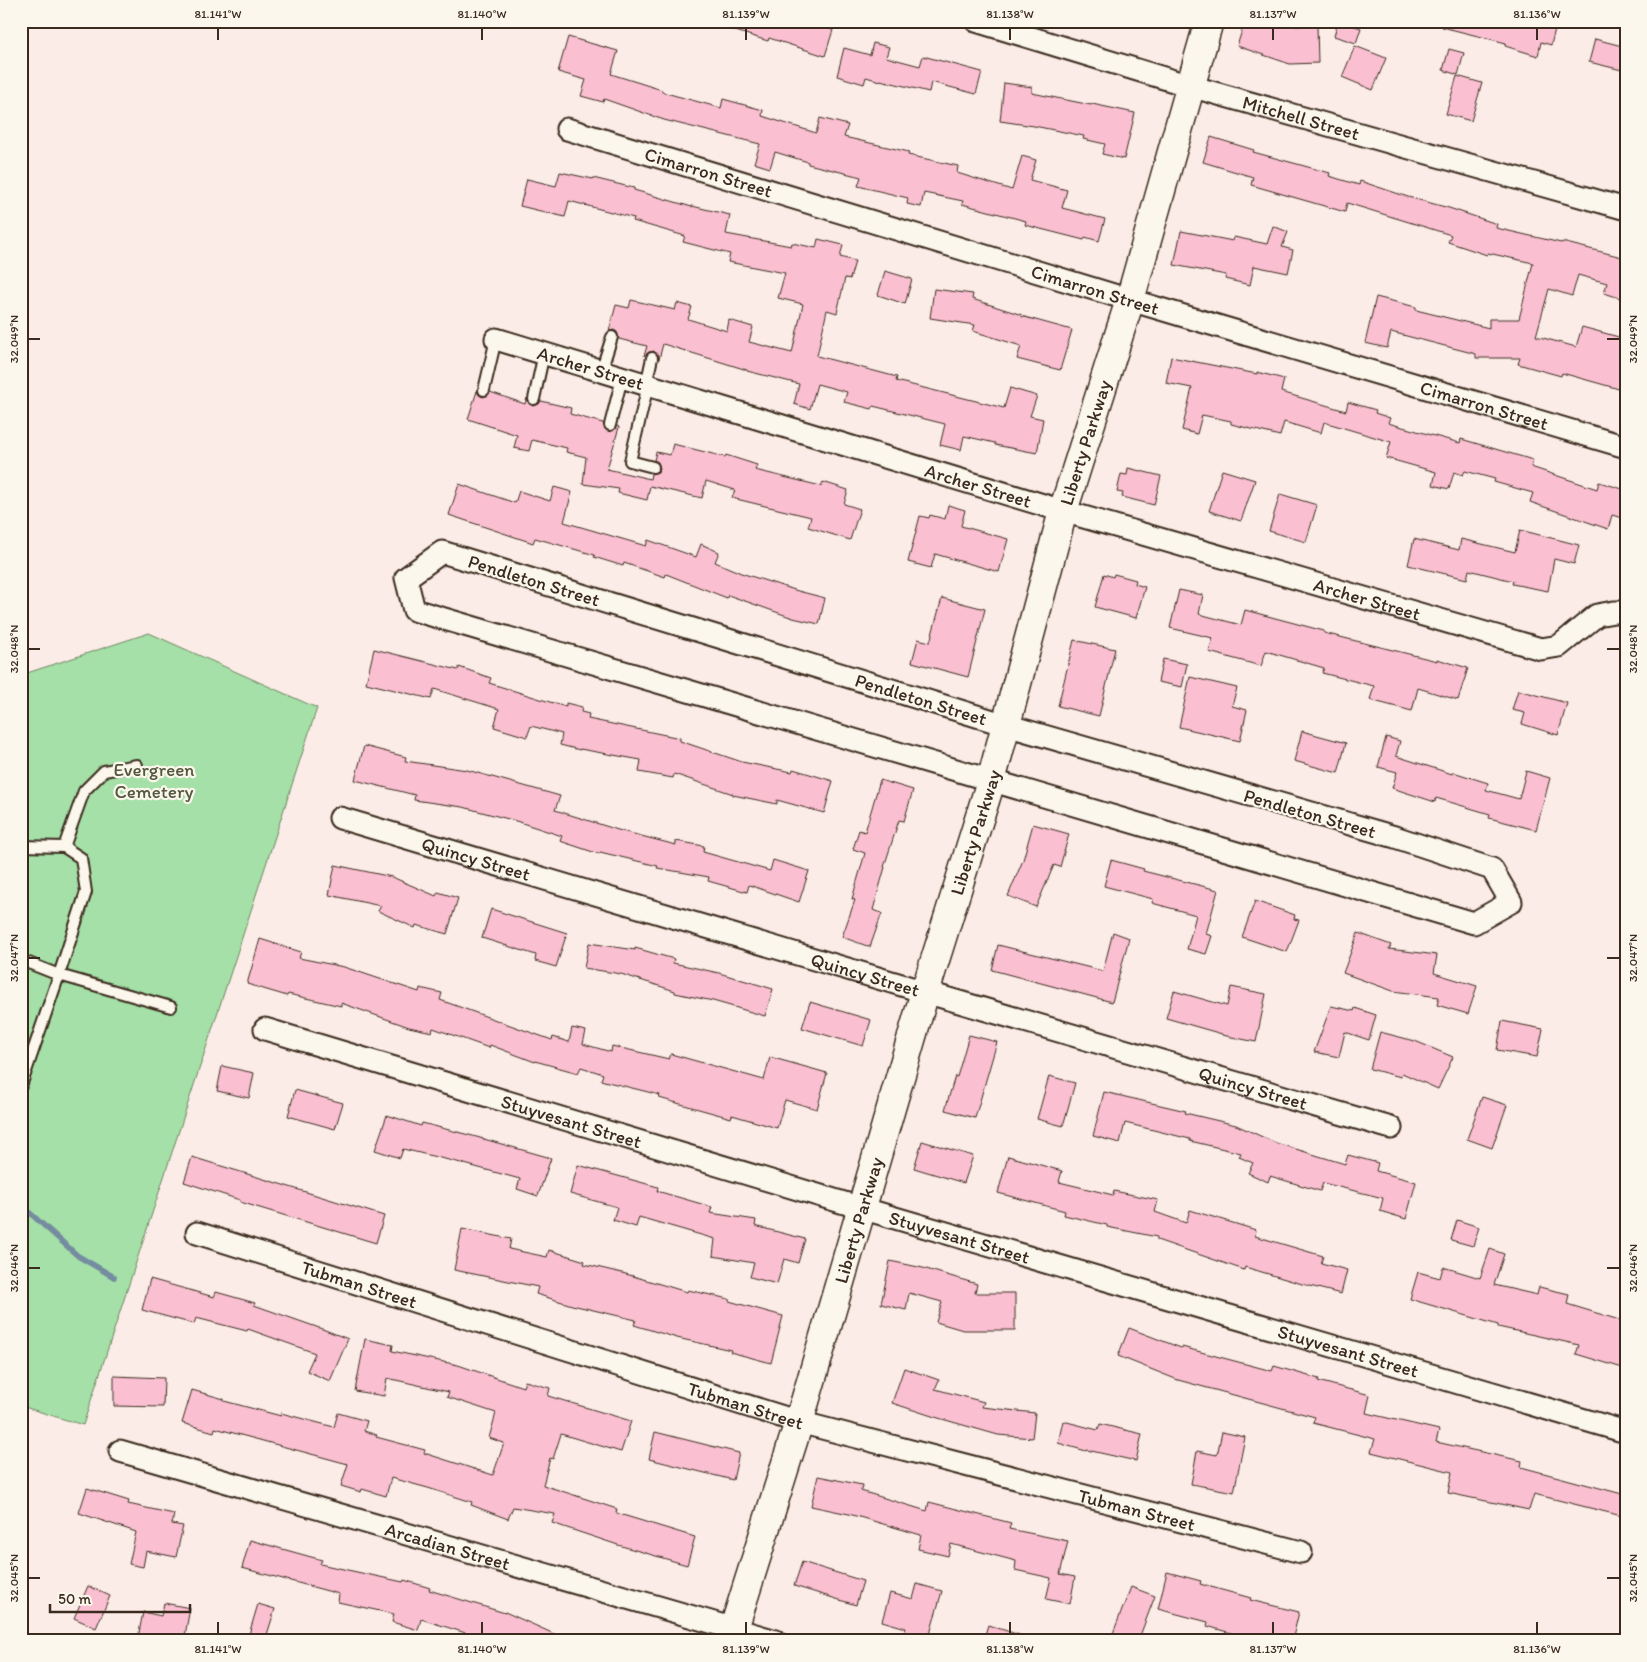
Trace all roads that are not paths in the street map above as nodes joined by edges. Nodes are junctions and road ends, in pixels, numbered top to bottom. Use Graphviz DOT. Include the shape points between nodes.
graph roads {
  1 [pos="976,21"];
  2 [pos="1209,21"];
  3 [pos="1190,86"];
  4 [pos="567,129"];
  5 [pos="1626,209"];
  6 [pos="1130,300"];
  7 [pos="612,337"];
  8 [pos="496,339"];
  9 [pos="544,353"];
  10 [pos="652,358"];
  11 [pos="601,371"];
  12 [pos="622,378"];
  13 [pos="647,385"];
  14 [pos="484,390"];
  15 [pos="534,399"];
  16 [pos="610,425"];
  17 [pos="1626,446"];
  18 [pos="653,467"];
  19 [pos="1062,511"];
  20 [pos="1626,612"];
  21 [pos="1006,725"];
  22 [pos="136,765"];
  23 [pos="990,781"];
  24 [pos="340,818"];
  25 [pos="21,846"];
  26 [pos="64,847"];
  27 [pos="21,960"];
  28 [pos="59,975"];
  29 [pos="925,992"];
  30 [pos="170,1007"];
  31 [pos="265,1029"];
  32 [pos="21,1086"];
  33 [pos="1391,1128"];
  34 [pos="861,1208"];
  35 [pos="197,1234"];
  36 [pos="798,1422"];
  37 [pos="1626,1432"];
  38 [pos="120,1450"];
  39 [pos="1301,1552"];
  40 [pos="732,1635"];
  41 [pos="776,1641"];
  1 -- 3 [label="street, Mitchell Street"];
  2 -- 3 [label="street, Liberty Parkway"];
  3 -- 5 [label="street, Mitchell Street"];
  3 -- 6 [label="street, Liberty Parkway"];
  4 -- 6 [label="street, Cimarron Street"];
  6 -- 17 [label="street, Cimarron Street"];
  6 -- 19 [label="street, Liberty Parkway"];
  7 -- 11 [label="lane"];
  8 -- 9 [label="street, Archer Street"];
  8 -- 14 [label="lane"];
  9 -- 11 [label="street, Archer Street"];
  9 -- 15 [label="lane"];
  10 -- 13 [label="lane"];
  11 -- 12 [label="street, Archer Street"];
  12 -- 13 [label="street, Archer Street"];
  12 -- 16 [label="lane"];
  13 -- 18 [label="lane" via="630,460"];
  13 -- 19 [label="street, Archer Street"];
  19 -- 20 [label="street, Archer Street" via="1541,650 1559,646 1597,615"];
  19 -- 21 [label="street, Liberty Parkway"];
  21 -- 23 [label="street, Liberty Parkway"];
  21 -- 23 [label="street, Pendleton Street" via="1395,837 1492,869 1511,902 1474,923"];
  21 -- 23 [label="street, Pendleton Street" via="442,552 406,578 414,610"];
  22 -- 26 [label="lane" via="104,772 84,791"];
  23 -- 29 [label="street, Liberty Parkway"];
  24 -- 29 [label="street, Quincy Street"];
  25 -- 26 [label="lane"];
  26 -- 28 [label="lane" via="81,858 86,892"];
  27 -- 28 [label="lane"];
  28 -- 30 [label="lane"];
  28 -- 32 [label="lane"];
  29 -- 33 [label="street, Quincy Street"];
  29 -- 34 [label="street, Liberty Parkway"];
  31 -- 34 [label="street, Stuyvesant Street"];
  34 -- 36 [label="street, Liberty Parkway"];
  34 -- 37 [label="street, Stuyvesant Street"];
  35 -- 36 [label="street, Tubman Street"];
  36 -- 39 [label="street, Tubman Street"];
  36 -- 40 [label="street, Liberty Parkway"];
  38 -- 40 [label="street, Arcadian Street"];
  40 -- 41 [label="street, Arcadian Street"];
}
